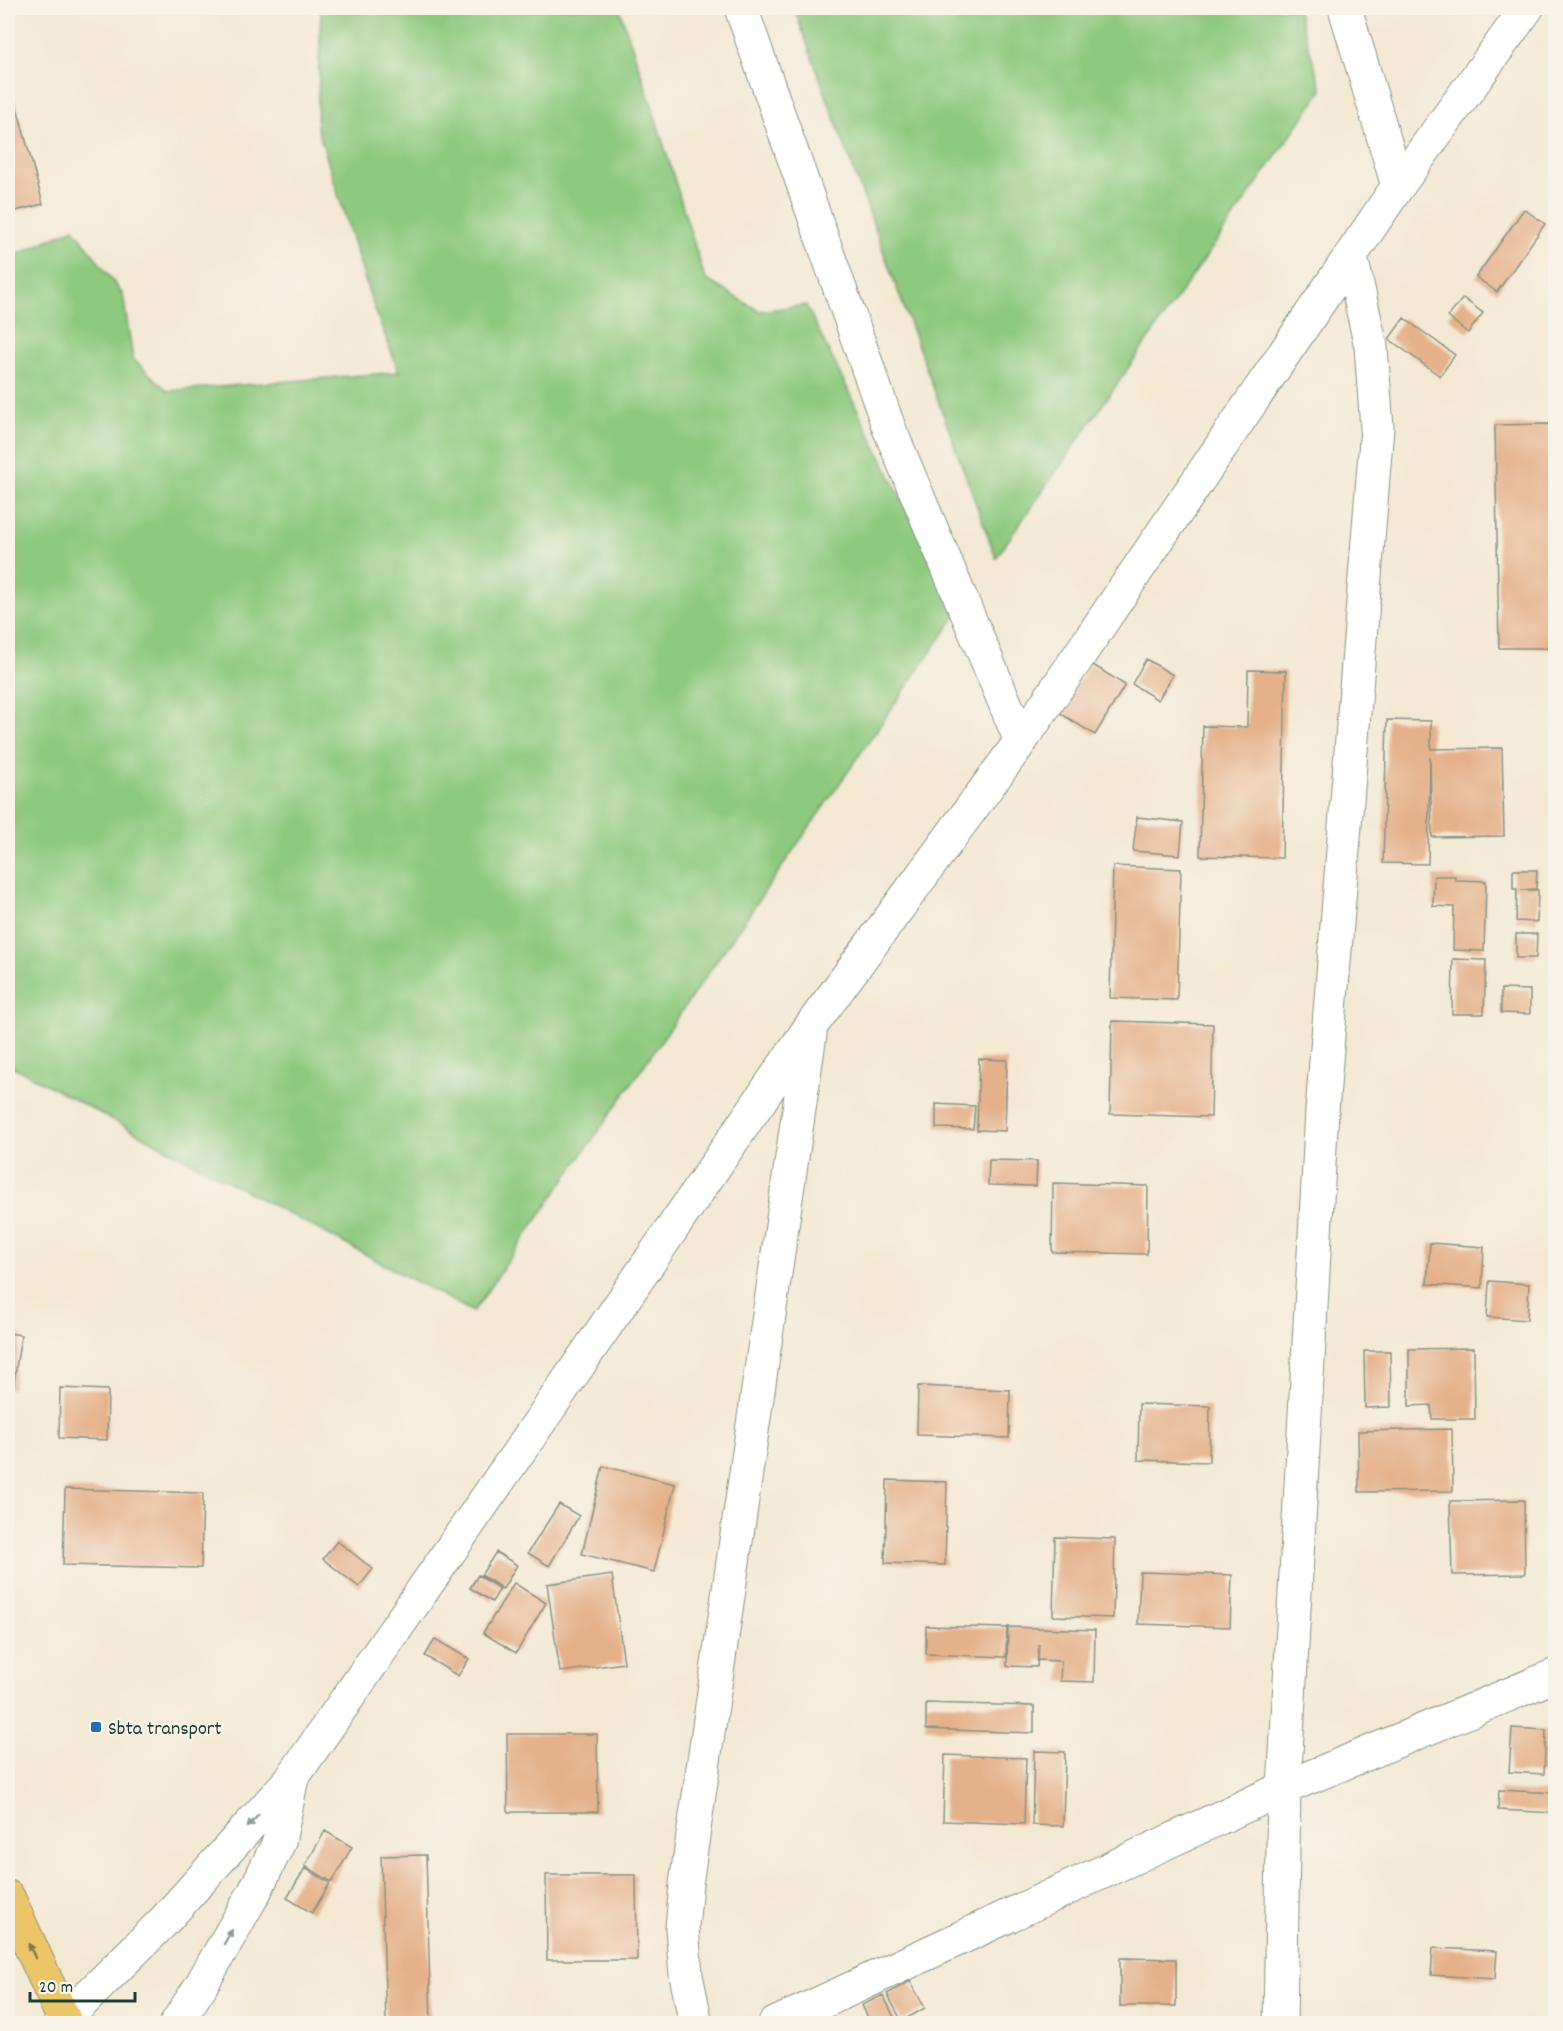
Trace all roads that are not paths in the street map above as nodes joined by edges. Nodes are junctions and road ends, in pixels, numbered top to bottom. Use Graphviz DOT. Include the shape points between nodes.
graph roads {
  1 [pos="741,8"];
  2 [pos="1345,8"];
  3 [pos="1527,8"];
  4 [pos="1398,186"];
  5 [pos="1351,257"];
  6 [pos="1021,741"];
  7 [pos="811,1026"];
  8 [pos="1556,1676"];
  9 [pos="292,1778"];
  10 [pos="1284,1788"];
  11 [pos="8,1896"];
  12 [pos="63,2022"];
  13 [pos="176,2024"];
  14 [pos="696,2024"];
  15 [pos="775,2024"];
  16 [pos="1280,2024"];
  1 -- 6 [label="street" via="890,428"];
  2 -- 4 [label="street"];
  3 -- 4 [label="street"];
  4 -- 5 [label="street"];
  5 -- 6 [label="street"];
  5 -- 10 [label="street" via="1371,347 1377,428 1322,1111"];
  6 -- 7 [label="street"];
  7 -- 9 [label="street"];
  7 -- 14 [label="street" via="686,1884 682,1928"];
  8 -- 10 [label="street"];
  9 -- 12 [label="street, one-way" via="164,1921"];
  13 -- 9 [label="street, one-way" via="254,1893 279,1842"];
  10 -- 15 [label="street"];
  10 -- 16 [label="street"];
  12 -- 11 [label="main road, one-way"];
}
